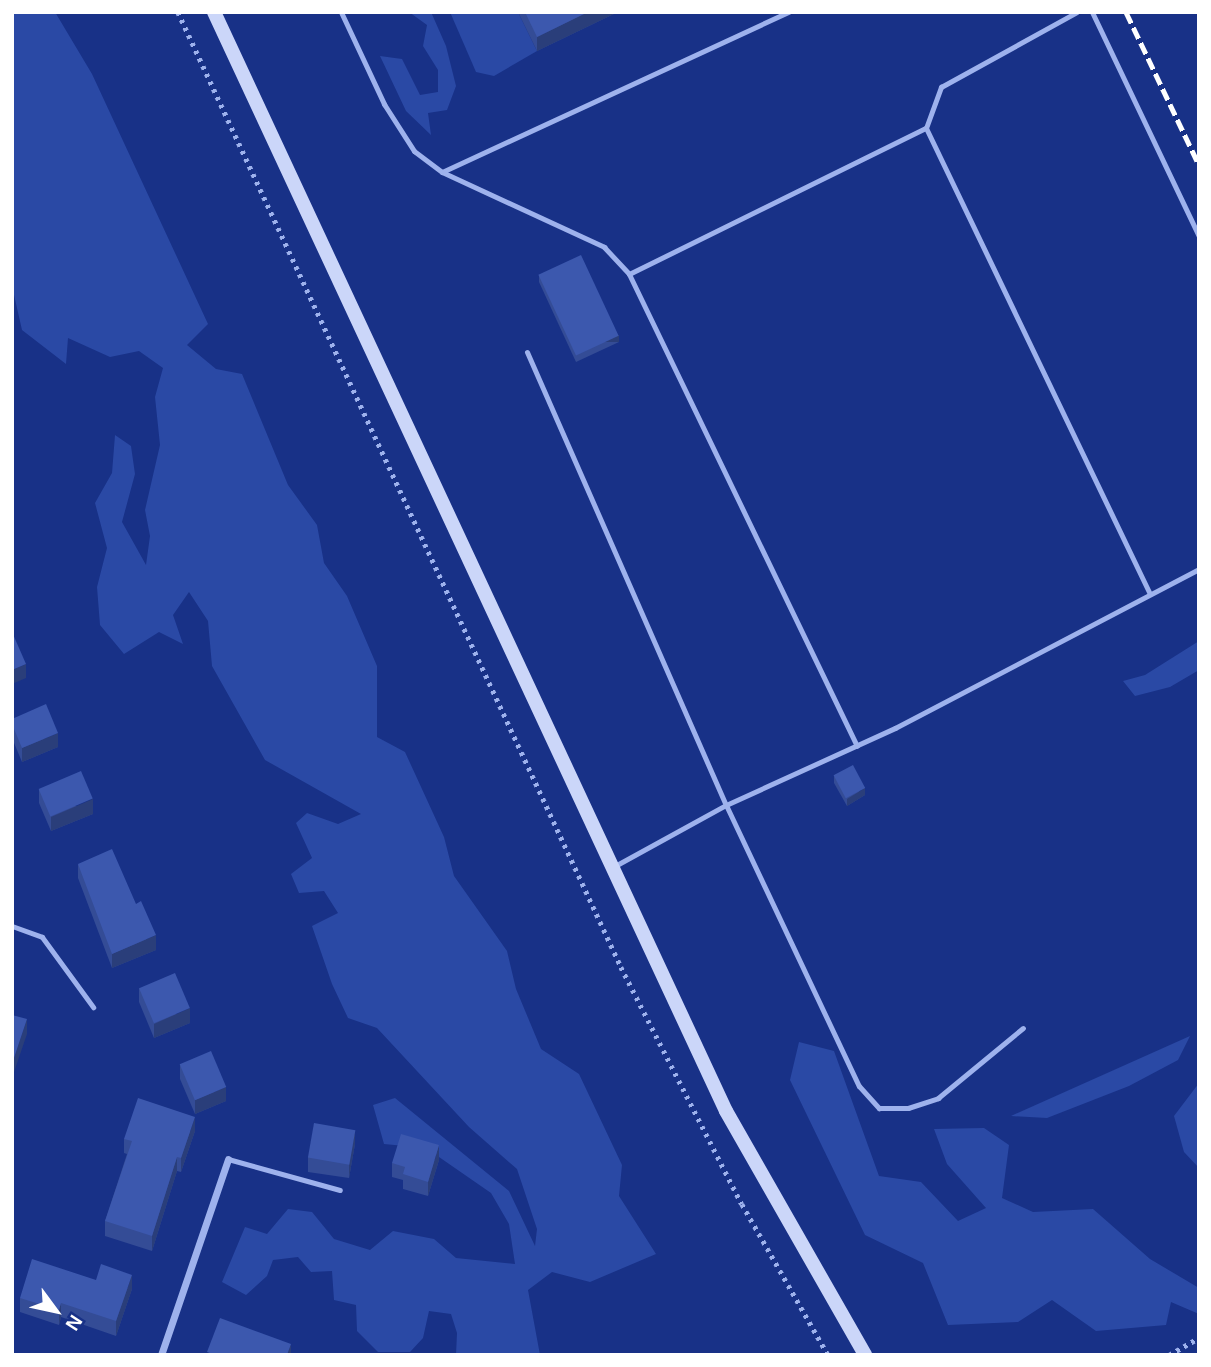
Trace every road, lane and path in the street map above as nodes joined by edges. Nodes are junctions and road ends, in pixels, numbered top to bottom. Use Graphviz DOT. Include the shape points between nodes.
graph roads {
  1 [pos="178,12"];
  2 [pos="214,12"];
  3 [pos="341,12"];
  4 [pos="789,12"];
  5 [pos="1077,12"];
  6 [pos="1092,12"];
  7 [pos="774,15"];
  8 [pos="926,128"];
  9 [pos="442,172"];
  10 [pos="1199,236"];
  11 [pos="629,274"];
  12 [pos="527,352"];
  13 [pos="1199,569"];
  14 [pos="1150,594"];
  15 [pos="857,746"];
  16 [pos="726,805"];
  17 [pos="613,867"];
  18 [pos="12,926"];
  19 [pos="93,1007"];
  20 [pos="1023,1028"];
  21 [pos="229,1159"];
  22 [pos="340,1189"];
  23 [pos="1199,1338"];
  24 [pos="161,1355"];
  25 [pos="828,1355"];
  26 [pos="865,1355"];
  27 [pos="1169,1355"];
  1 -- 25 [label="path" via="621,967 742,1204"];
  2 -- 17 [label="street"];
  3 -- 9 [label="lane" via="384,104 414,151"];
  4 -- 7 [label="lane"];
  5 -- 8 [label="lane" via="941,87"];
  6 -- 10 [label="lane"];
  7 -- 9 [label="lane"];
  8 -- 11 [label="lane"];
  8 -- 14 [label="lane"];
  9 -- 11 [label="lane" via="581,234 604,247"];
  11 -- 15 [label="lane"];
  12 -- 16 [label="lane"];
  13 -- 14 [label="lane"];
  14 -- 15 [label="lane"];
  15 -- 16 [label="lane"];
  16 -- 17 [label="lane"];
  16 -- 20 [label="lane" via="859,1086 879,1108 908,1108 939,1098"];
  17 -- 26 [label="street" via="726,1111"];
  18 -- 19 [label="lane" via="42,937"];
  21 -- 22 [label="lane"];
  21 -- 24 [label="street"];
  23 -- 27 [label="path"];
}
